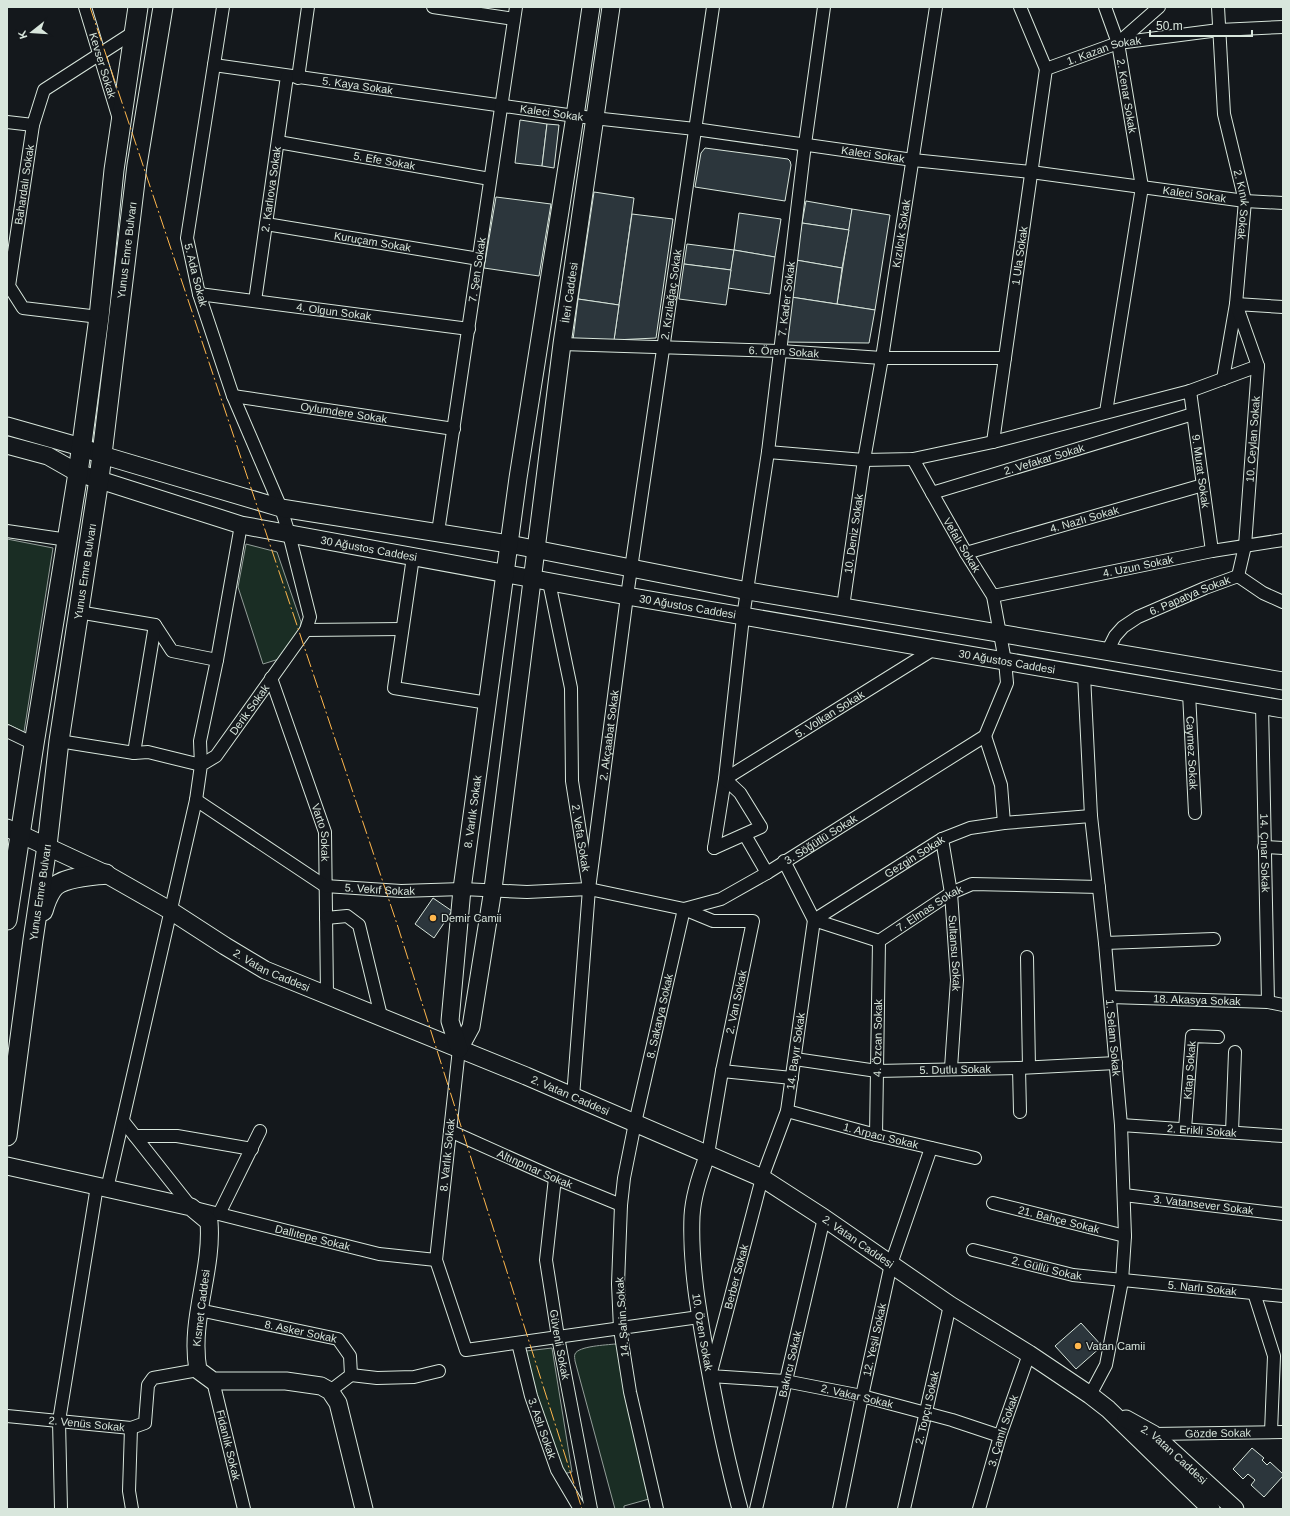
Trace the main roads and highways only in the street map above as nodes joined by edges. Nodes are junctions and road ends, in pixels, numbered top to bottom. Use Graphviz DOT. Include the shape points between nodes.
graph roads {
  1 [pos="138,7"];
  2 [pos="164,7"];
  3 [pos="590,7"];
  4 [pos="611,7"];
  5 [pos="7,426"];
  6 [pos="7,446"];
  7 [pos="81,447"];
  8 [pos="102,455"];
  9 [pos="78,473"];
  10 [pos="99,479"];
  11 [pos="509,544"];
  12 [pos="537,549"];
  13 [pos="505,575"];
  14 [pos="532,579"];
  15 [pos="629,582"];
  16 [pos="1283,681"];
  17 [pos="1283,709"];
  18 [pos="14,832"];
  19 [pos="47,846"];
  20 [pos="106,874"];
  21 [pos="7,920"];
  22 [pos="33,940"];
  23 [pos="459,1049"];
  24 [pos="7,1136"];
  25 [pos="7,1166"];
  26 [pos="1108,1409"];
  27 [pos="364,1509"];
  28 [pos="1211,1509"];
  29 [pos="1235,1509"];
  1 -- 7 [label="main road, Yunus Emre Bulvarı" via="114,170 99,317"];
  2 -- 8 [label="main road, Yunus Emre Bulvarı" via="137,165"];
  3 -- 11 [label="main road, İleri Caddesi"];
  4 -- 12 [label="main road, İleri Caddesi" via="562,344"];
  5 -- 7 [label="main road, 30 Ağustos Caddesi"];
  6 -- 9 [label="main road, 30 Ağustos Caddesi" via="48,456"];
  7 -- 8 [label="main road, 30 Ağustos Caddesi"];
  7 -- 9 [label="main road, Yunus Emre Bulvarı"];
  8 -- 10 [label="main road, Yunus Emre Bulvarı"];
  8 -- 11 [label="main road, 30 Ağustos Caddesi" via="281,508"];
  9 -- 10 [label="main road, 30 Ağustos Caddesi"];
  9 -- 18 [label="main road, Yunus Emre Bulvarı" via="34,744"];
  10 -- 13 [label="main road, 30 Ağustos Caddesi" via="242,524"];
  10 -- 19 [label="main road, Yunus Emre Bulvarı" via="59,741"];
  11 -- 12 [label="main road, 30 Ağustos Caddesi"];
  11 -- 13 [label="main road, İleri Caddesi"];
  12 -- 14 [label="main road, İleri Caddesi"];
  12 -- 15 [label="main road, 30 Ağustos Caddesi"];
  13 -- 14 [label="main road, 30 Ağustos Caddesi"];
  13 -- 23 [label="main road, 8. Varlık Sokak" via="462,889 450,1021"];
  14 -- 15 [label="main road, 30 Ağustos Caddesi" via="549,582"];
  14 -- 23 [label="main road, 8. Varlık Sokak" via="493,890 471,1027"];
  15 -- 16 [label="main road, 30 Ağustos Caddesi" via="748,591"];
  15 -- 17 [label="main road, 30 Ağustos Caddesi" via="743,617"];
  18 -- 19 [label="main road, 2. Vatan Caddesi"];
  18 -- 21 [label="main road, Yunus Emre Bulvarı"];
  19 -- 20 [label="main road, 2. Vatan Caddesi"];
  19 -- 22 [label="main road, Yunus Emre Bulvarı"];
  20 -- 22 [label="main road" via="64,881 52,889"];
  20 -- 23 [label="main road, 2. Vatan Caddesi" via="265,970"];
  22 -- 24 [label="main road, Yunus Emre Bulvarı"];
  23 -- 26 [label="main road, 2. Vatan Caddesi" via="762,1178"];
  25 -- 27 [label="main road, Kısmet Caddesi" via="191,1207 209,1222 210,1237 195,1354 198,1370 213,1381 286,1381 321,1386 330,1391 338,1403"];
  26 -- 28 [label="main road, 2. Vatan Caddesi"];
  26 -- 29 [label="main road, 2. Vatan Caddesi" via="1153,1434"];
}
